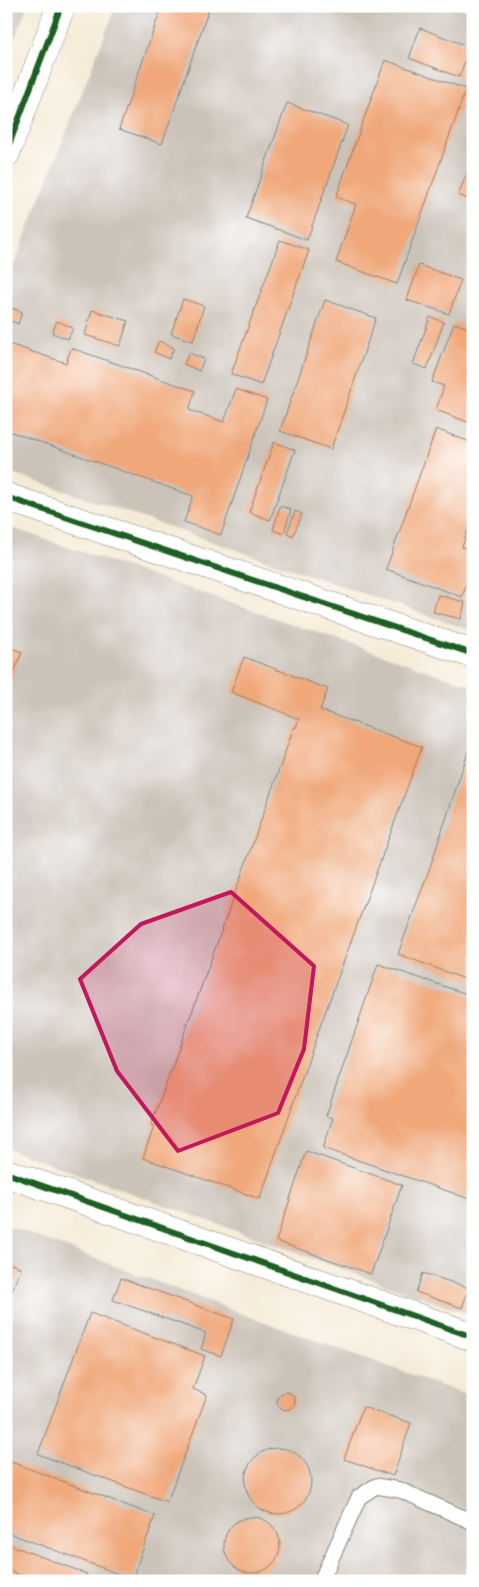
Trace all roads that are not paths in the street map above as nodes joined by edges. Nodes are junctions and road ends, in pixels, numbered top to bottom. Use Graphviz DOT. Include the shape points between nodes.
graph roads {
  1 [pos="61,6"];
  2 [pos="6,153"];
  3 [pos="6,497"];
  4 [pos="473,654"];
  5 [pos="6,1173"];
  6 [pos="473,1337"];
  7 [pos="473,1522"];
  8 [pos="321,1581"];
  1 -- 2 [label="street"];
  3 -- 4 [label="street"];
  5 -- 6 [label="street"];
  7 -- 8 [label="lane" via="400,1490 376,1486 359,1497"];
}
